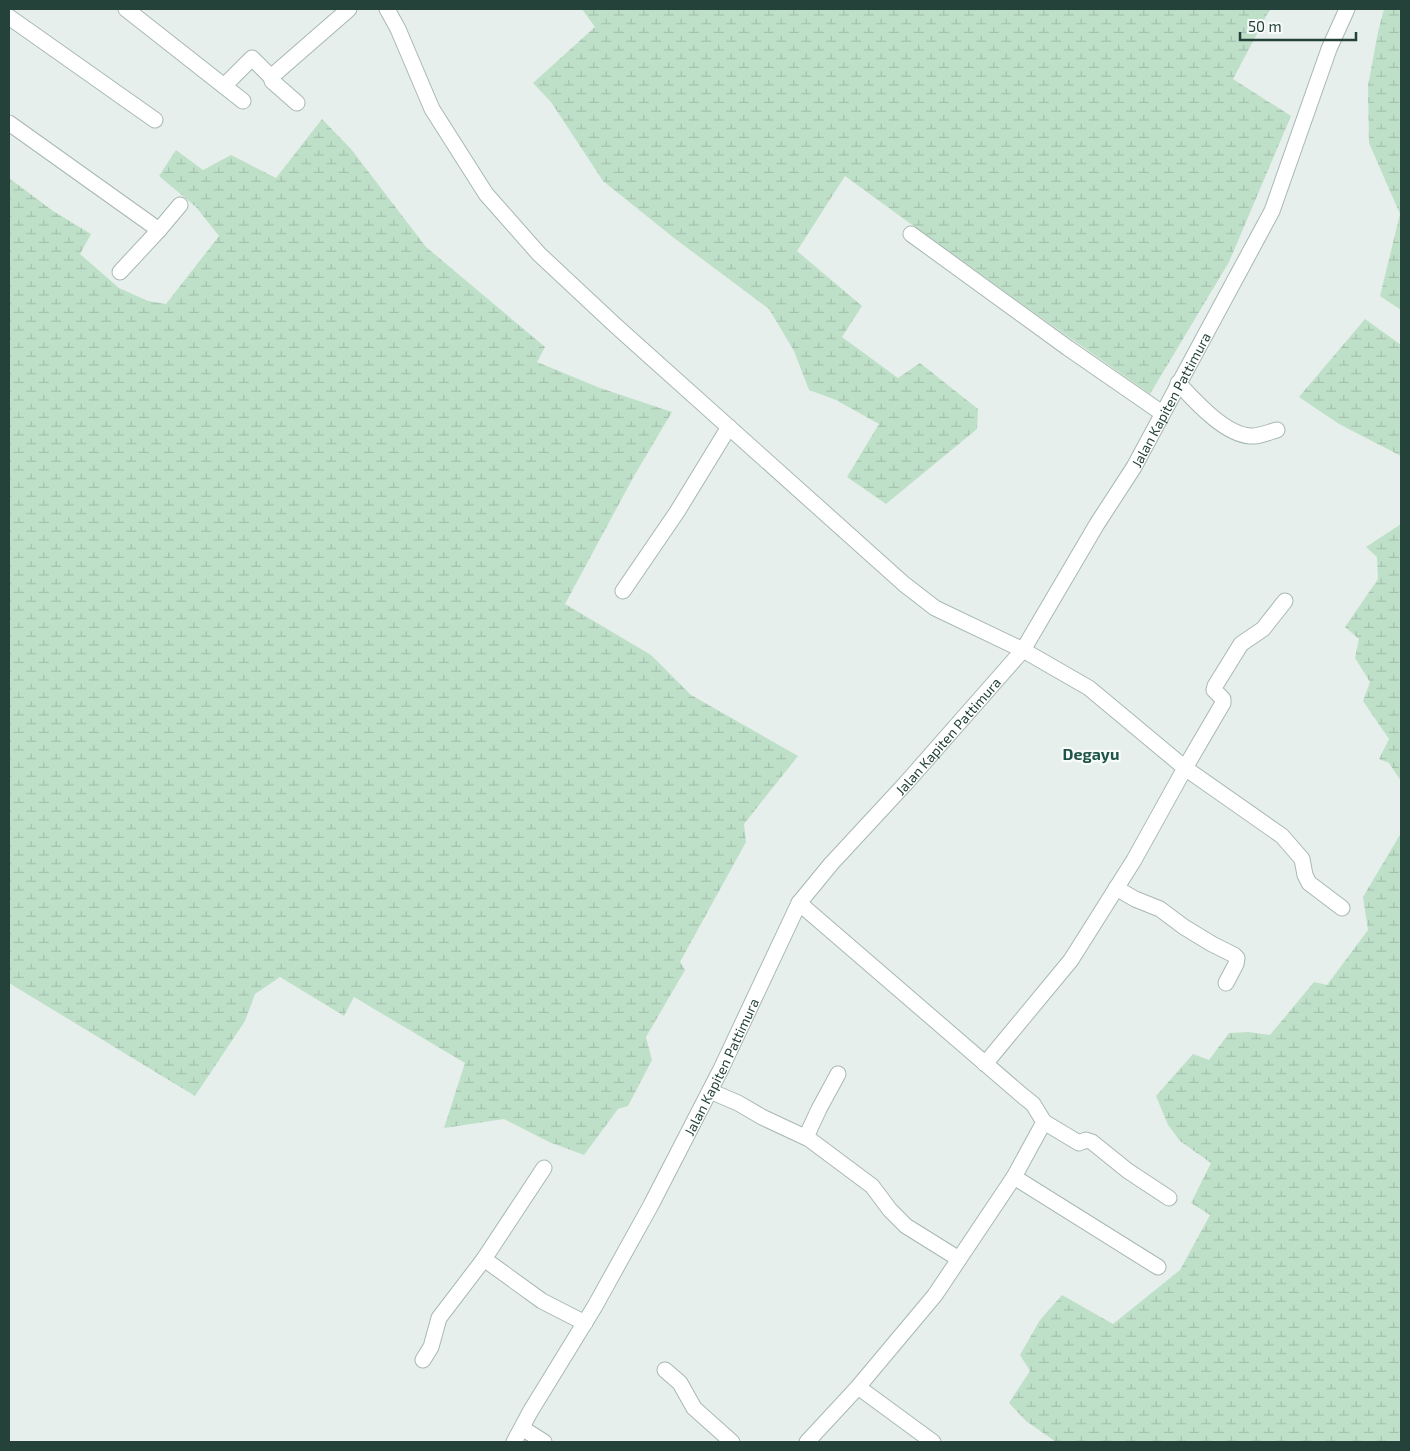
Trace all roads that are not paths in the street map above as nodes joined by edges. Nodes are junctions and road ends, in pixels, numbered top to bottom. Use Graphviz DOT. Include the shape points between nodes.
graph roads {
  1 [pos="126,9"];
  2 [pos="349,9"];
  3 [pos="1347,9"];
  4 [pos="9,17"];
  5 [pos="393,20"];
  6 [pos="272,77"];
  7 [pos="224,86"];
  8 [pos="243,101"];
  9 [pos="297,103"];
  10 [pos="155,120"];
  11 [pos="9,123"];
  12 [pos="180,205"];
  13 [pos="159,230"];
  14 [pos="911,234"];
  15 [pos="120,272"];
  16 [pos="1178,383"];
  17 [pos="1162,413"];
  18 [pos="730,427"];
  19 [pos="1277,430"];
  20 [pos="623,591"];
  21 [pos="1285,601"];
  22 [pos="1022,650"];
  23 [pos="1185,768"];
  24 [pos="1116,888"];
  25 [pos="799,903"];
  26 [pos="1342,908"];
  27 [pos="1226,983"];
  28 [pos="985,1064"];
  29 [pos="838,1074"];
  30 [pos="710,1091"];
  31 [pos="1044,1122"];
  32 [pos="806,1137"];
  33 [pos="544,1168"];
  34 [pos="1014,1177"];
  35 [pos="1169,1198"];
  36 [pos="484,1259"];
  37 [pos="959,1259"];
  38 [pos="1158,1268"];
  39 [pos="585,1323"];
  40 [pos="423,1360"];
  41 [pos="666,1370"];
  42 [pos="858,1387"];
  43 [pos="522,1428"];
  44 [pos="514,1442"];
  45 [pos="544,1442"];
  46 [pos="732,1442"];
  47 [pos="807,1442"];
  48 [pos="933,1442"];
  1 -- 7 [label="street"];
  2 -- 6 [label="street"];
  3 -- 16 [label="street, Jalan Kapiten Pattimura" via="1329,49 1272,211"];
  4 -- 10 [label="street"];
  5 -- 18 [label="street" via="432,109 486,194 539,254"];
  6 -- 7 [label="street" via="252,58"];
  6 -- 9 [label="street" via="272,81"];
  7 -- 8 [label="street"];
  11 -- 13 [label="street"];
  12 -- 13 [label="street"];
  13 -- 15 [label="street"];
  14 -- 17 [label="street"];
  16 -- 17 [label="street, Jalan Kapiten Pattimura"];
  16 -- 19 [label="street" via="1213,416 1244,435"];
  17 -- 22 [label="street, Jalan Kapiten Pattimura" via="1134,467"];
  18 -- 20 [label="street"];
  18 -- 22 [label="street" via="927,602"];
  21 -- 23 [label="street" via="1263,629 1241,644 1214,686 1223,704"];
  22 -- 23 [label="street" via="1089,688"];
  22 -- 25 [label="street, Jalan Kapiten Pattimura" via="830,864"];
  23 -- 24 [label="street"];
  23 -- 26 [label="street" via="1282,836 1302,859 1309,883"];
  24 -- 27 [label="street" via="1160,910 1234,955 1236,964"];
  24 -- 28 [label="street" via="1071,960"];
  25 -- 28 [label="street"];
  25 -- 30 [label="street, Jalan Kapiten Pattimura"];
  28 -- 31 [label="street" via="1033,1104"];
  29 -- 32 [label="street"];
  30 -- 32 [label="street"];
  30 -- 39 [label="street, Jalan Kapiten Pattimura"];
  31 -- 34 [label="street"];
  31 -- 35 [label="street" via="1080,1143 1092,1142"];
  32 -- 37 [label="street" via="872,1186 906,1226"];
  33 -- 36 [label="street"];
  34 -- 37 [label="street"];
  34 -- 38 [label="street"];
  36 -- 39 [label="street" via="542,1300"];
  36 -- 40 [label="street" via="439,1318 430,1350"];
  37 -- 42 [label="street" via="935,1295"];
  39 -- 43 [label="street, Jalan Kapiten Pattimura"];
  41 -- 46 [label="street" via="680,1383 694,1408"];
  42 -- 47 [label="street"];
  42 -- 48 [label="street"];
  43 -- 44 [label="street, Jalan Kapiten Pattimura"];
  43 -- 45 [label="street"];
}
